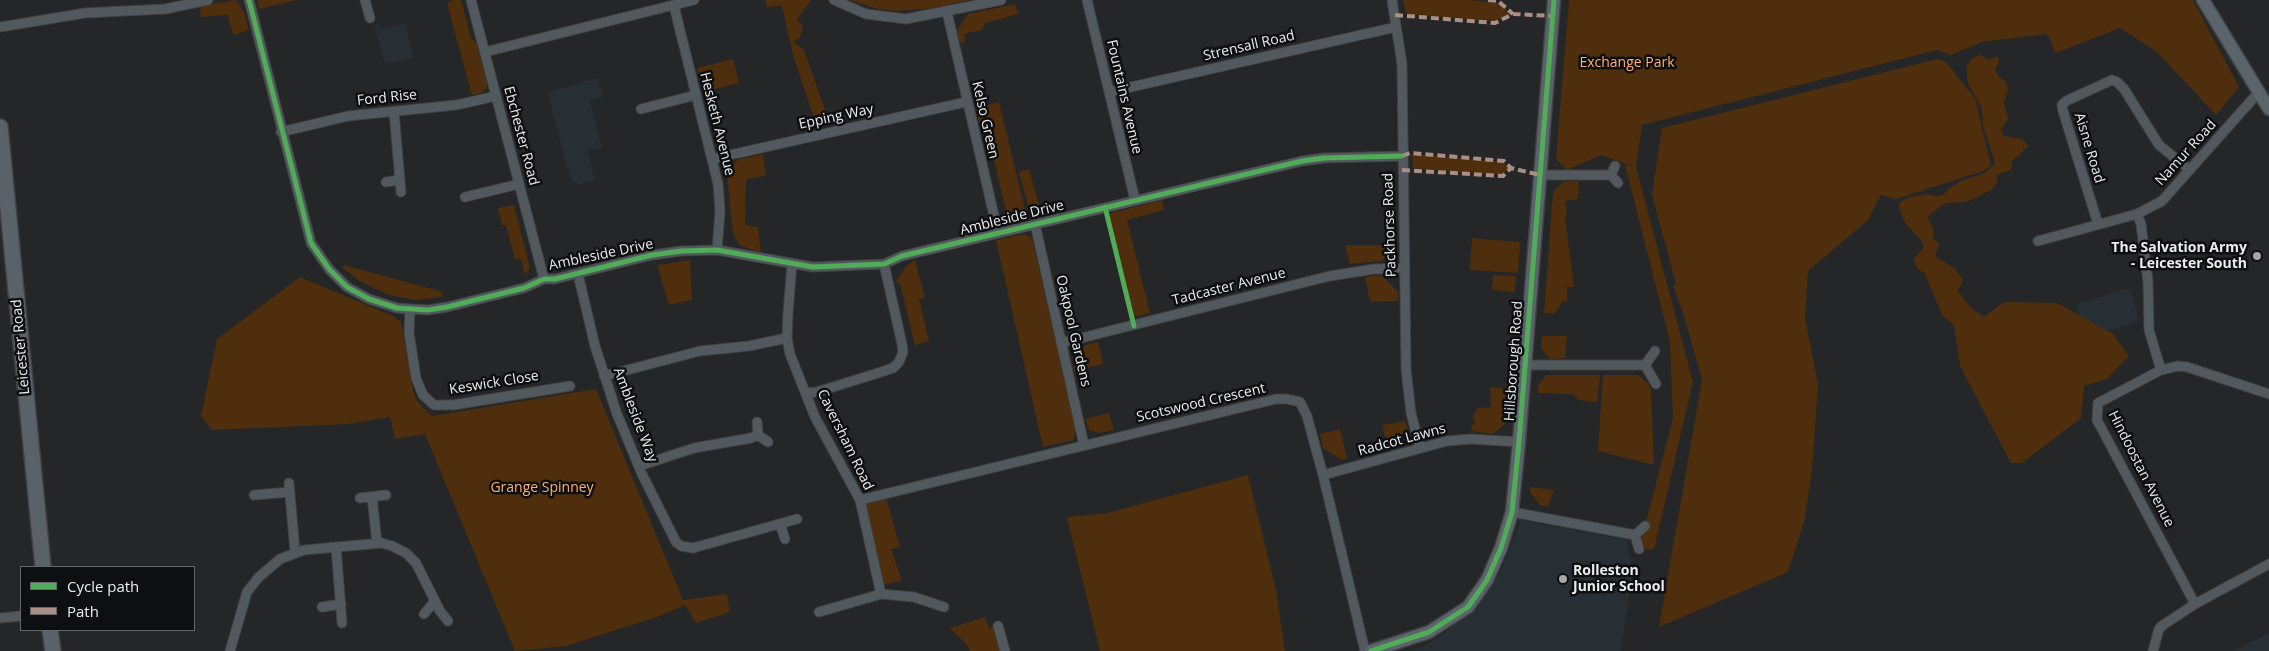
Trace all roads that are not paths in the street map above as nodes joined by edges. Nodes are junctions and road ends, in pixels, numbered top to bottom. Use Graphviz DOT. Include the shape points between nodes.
graph roads {
  1 [pos="208,0"];
  2 [pos="249,0"];
  3 [pos="365,0"];
  4 [pos="471,0"];
  5 [pos="694,0"];
  6 [pos="834,0"];
  7 [pos="1002,0"];
  8 [pos="1087,0"];
  9 [pos="1392,0"];
  10 [pos="1554,0"];
  11 [pos="2204,0"];
  12 [pos="165,5"];
  13 [pos="674,6"];
  14 [pos="947,12"];
  15 [pos="370,18"];
  16 [pos="0,27"];
  17 [pos="1396,27"];
  18 [pos="485,52"];
  19 [pos="1109,92"];
  20 [pos="2258,93"];
  21 [pos="696,95"];
  22 [pos="496,96"];
  23 [pos="966,102"];
  24 [pos="640,109"];
  25 [pos="2269,109"];
  26 [pos="394,112"];
  27 [pos="0,127"];
  28 [pos="281,132"];
  29 [pos="1402,156"];
  30 [pos="712,159"];
  31 [pos="2190,170"];
  32 [pos="1540,175"];
  33 [pos="400,180"];
  34 [pos="386,182"];
  35 [pos="1618,183"];
  36 [pos="519,184"];
  37 [pos="401,192"];
  38 [pos="465,197"];
  39 [pos="1135,200"];
  40 [pos="2137,214"];
  41 [pos="1034,224"];
  42 [pos="2098,224"];
  43 [pos="5,231"];
  44 [pos="998,233"];
  45 [pos="2038,241"];
  46 [pos="717,250"];
  47 [pos="792,264"];
  48 [pos="884,264"];
  49 [pos="1405,268"];
  50 [pos="578,274"];
  51 [pos="544,279"];
  52 [pos="410,310"];
  53 [pos="787,338"];
  54 [pos="1061,343"];
  55 [pos="1655,351"];
  56 [pos="1525,365"];
  57 [pos="1646,365"];
  58 [pos="2161,370"];
  59 [pos="604,376"];
  60 [pos="1656,384"];
  61 [pos="570,386"];
  62 [pos="807,393"];
  63 [pos="2269,394"];
  64 [pos="758,422"];
  65 [pos="758,435"];
  66 [pos="768,442"];
  67 [pos="1519,442"];
  68 [pos="1084,444"];
  69 [pos="1420,448"];
  70 [pos="639,466"];
  71 [pos="1323,475"];
  72 [pos="254,495"];
  73 [pos="386,495"];
  74 [pos="372,497"];
  75 [pos="360,498"];
  76 [pos="860,500"];
  77 [pos="1512,512"];
  78 [pos="797,519"];
  79 [pos="780,524"];
  80 [pos="1645,526"];
  81 [pos="1635,535"];
  82 [pos="785,540"];
  83 [pos="376,543"];
  84 [pos="336,547"];
  85 [pos="1639,549"];
  86 [pos="295,552"];
  87 [pos="2269,564"];
  88 [pos="43,566"];
  89 [pos="881,594"];
  90 [pos="435,601"];
  91 [pos="341,604"];
  92 [pos="2195,604"];
  93 [pos="322,607"];
  94 [pos="944,607"];
  95 [pos="819,612"];
  96 [pos="424,614"];
  97 [pos="20,616"];
  98 [pos="0,618"];
  99 [pos="448,621"];
  100 [pos="342,623"];
  101 [pos="998,626"];
  102 [pos="50,631"];
  103 [pos="52,651"];
  104 [pos="230,651"];
  105 [pos="1005,651"];
  106 [pos="1365,651"];
  107 [pos="1371,651"];
  108 [pos="2153,651"];
  1 -- 12 [label="street"];
  2 -- 28 [label="street, Ambleside Drive"];
  3 -- 15 [label="street"];
  4 -- 18 [label="street, Ebchester Road"];
  5 -- 13 [label="street"];
  6 -- 14 [label="street" via="866,14 887,18 906,19"];
  7 -- 14 [label="street"];
  8 -- 19 [label="street, Fountains Avenue"];
  9 -- 17 [label="street, Packhorse Road"];
  10 -- 32 [label="street, Hillsborough Road"];
  11 -- 20 [label="street"];
  12 -- 16 [label="street" via="85,13"];
  13 -- 18 [label="street"];
  13 -- 21 [label="street, Hesketh Avenue"];
  14 -- 23 [label="street, Kelso Green"];
  17 -- 19 [label="street, Strensall Road"];
  17 -- 29 [label="street, Packhorse Road" via="1402,64"];
  18 -- 22 [label="street, Ebchester Road"];
  19 -- 39 [label="street, Fountains Avenue"];
  20 -- 25 [label="street"];
  20 -- 31 [label="street, Namur Road"];
  21 -- 24 [label="street"];
  21 -- 30 [label="street, Hesketh Avenue"];
  22 -- 26 [label="street, Ford Rise" via="456,105"];
  22 -- 36 [label="street, Ebchester Road"];
  23 -- 30 [label="street, Epping Way"];
  23 -- 44 [label="street, Kelso Green"];
  26 -- 28 [label="street, Ford Rise" via="330,119"];
  26 -- 33 [label="street"];
  27 -- 43 [label="main road, Leicester Road"];
  28 -- 52 [label="street, Ambleside Drive" via="307,232 317,253 337,278 358,293 384,305"];
  29 -- 39 [label="street, Ambleside Drive" via="1302,161"];
  29 -- 49 [label="street, Packhorse Road"];
  30 -- 46 [label="street, Hesketh Avenue" via="720,211"];
  31 -- 40 [label="street, Namur Road" via="2162,201"];
  31 -- 42 [label="street, Aisne Road" via="2159,145 2117,82 2112,80 2066,101 2063,111"];
  32 -- 35 [label="street" via="1613,171"];
  32 -- 56 [label="street, Hillsborough Road"];
  33 -- 34 [label="street"];
  33 -- 37 [label="street"];
  36 -- 38 [label="street"];
  36 -- 51 [label="street, Ebchester Road"];
  39 -- 41 [label="street, Ambleside Drive"];
  40 -- 42 [label="street, Namur Road"];
  40 -- 58 [label="street" via="2148,282 2149,330"];
  41 -- 44 [label="street, Ambleside Drive"];
  41 -- 54 [label="street, Oakpool Gardens"];
  42 -- 45 [label="street, Namur Road"];
  43 -- 88 [label="main road, Leicester Road"];
  44 -- 48 [label="street, Ambleside Drive" via="902,256"];
  46 -- 47 [label="street, Ambleside Drive"];
  46 -- 50 [label="street, Ambleside Drive" via="652,255"];
  47 -- 48 [label="street, Ambleside Drive" via="828,268"];
  47 -- 53 [label="street, Caversham Road"];
  48 -- 62 [label="street" via="902,357 894,368"];
  49 -- 54 [label="street, Tadcaster Avenue" via="1330,276"];
  49 -- 69 [label="street, Packhorse Road" via="1406,369"];
  50 -- 51 [label="street, Ambleside Drive"];
  50 -- 59 [label="street, Ambleside Way"];
  51 -- 52 [label="street, Ambleside Drive" via="524,288 447,307"];
  52 -- 61 [label="street, Keswick Close" via="409,333 416,378 423,394 434,405"];
  53 -- 59 [label="street" via="700,351"];
  53 -- 62 [label="street, Caversham Road" via="794,368"];
  54 -- 68 [label="street, Oakpool Gardens"];
  55 -- 57 [label="street"];
  56 -- 57 [label="street"];
  56 -- 67 [label="street, Hillsborough Road"];
  57 -- 60 [label="street"];
  58 -- 63 [label="street, Hindoostan Avenue" via="2187,366"];
  58 -- 92 [label="street, Hindoostan Avenue" via="2098,403 2097,420"];
  59 -- 70 [label="street, Ambleside Way"];
  62 -- 76 [label="street, Caversham Road" via="815,417"];
  64 -- 65 [label="street"];
  65 -- 66 [label="street"];
  65 -- 70 [label="street" via="694,448"];
  67 -- 69 [label="street, Radcot Lawns" via="1471,439"];
  67 -- 77 [label="street, Hillsborough Road"];
  68 -- 71 [label="street, Scotswood Crescent" via="1287,399 1300,402 1307,416"];
  68 -- 76 [label="street, Scotswood Crescent"];
  69 -- 71 [label="street, Radcot Lawns"];
  70 -- 79 [label="street, Ambleside Way" via="676,542 681,546 693,548"];
  71 -- 106 [label="street, Scotswood Crescent"];
  72 -- 86 [label="street" via="289,488"];
  73 -- 74 [label="street"];
  74 -- 75 [label="street"];
  74 -- 83 [label="street"];
  76 -- 89 [label="street, Caversham Road"];
  77 -- 81 [label="street"];
  77 -- 107 [label="street, Hillsborough Road" via="1487,580 1468,607 1429,632"];
  78 -- 79 [label="street"];
  79 -- 82 [label="street"];
  80 -- 81 [label="street"];
  81 -- 85 [label="street"];
  83 -- 84 [label="street"];
  83 -- 90 [label="street" via="406,553 416,563"];
  84 -- 86 [label="street"];
  84 -- 91 [label="street"];
  86 -- 104 [label="street" via="263,571 248,592"];
  87 -- 92 [label="street"];
  89 -- 94 [label="street" via="914,597"];
  89 -- 95 [label="street"];
  90 -- 96 [label="street"];
  90 -- 99 [label="street"];
  91 -- 93 [label="street"];
  91 -- 100 [label="street"];
  92 -- 108 [label="street" via="2159,629"];
  97 -- 98 [label="street"];
  101 -- 105 [label="street"];
  102 -- 103 [label="main road"];
}
